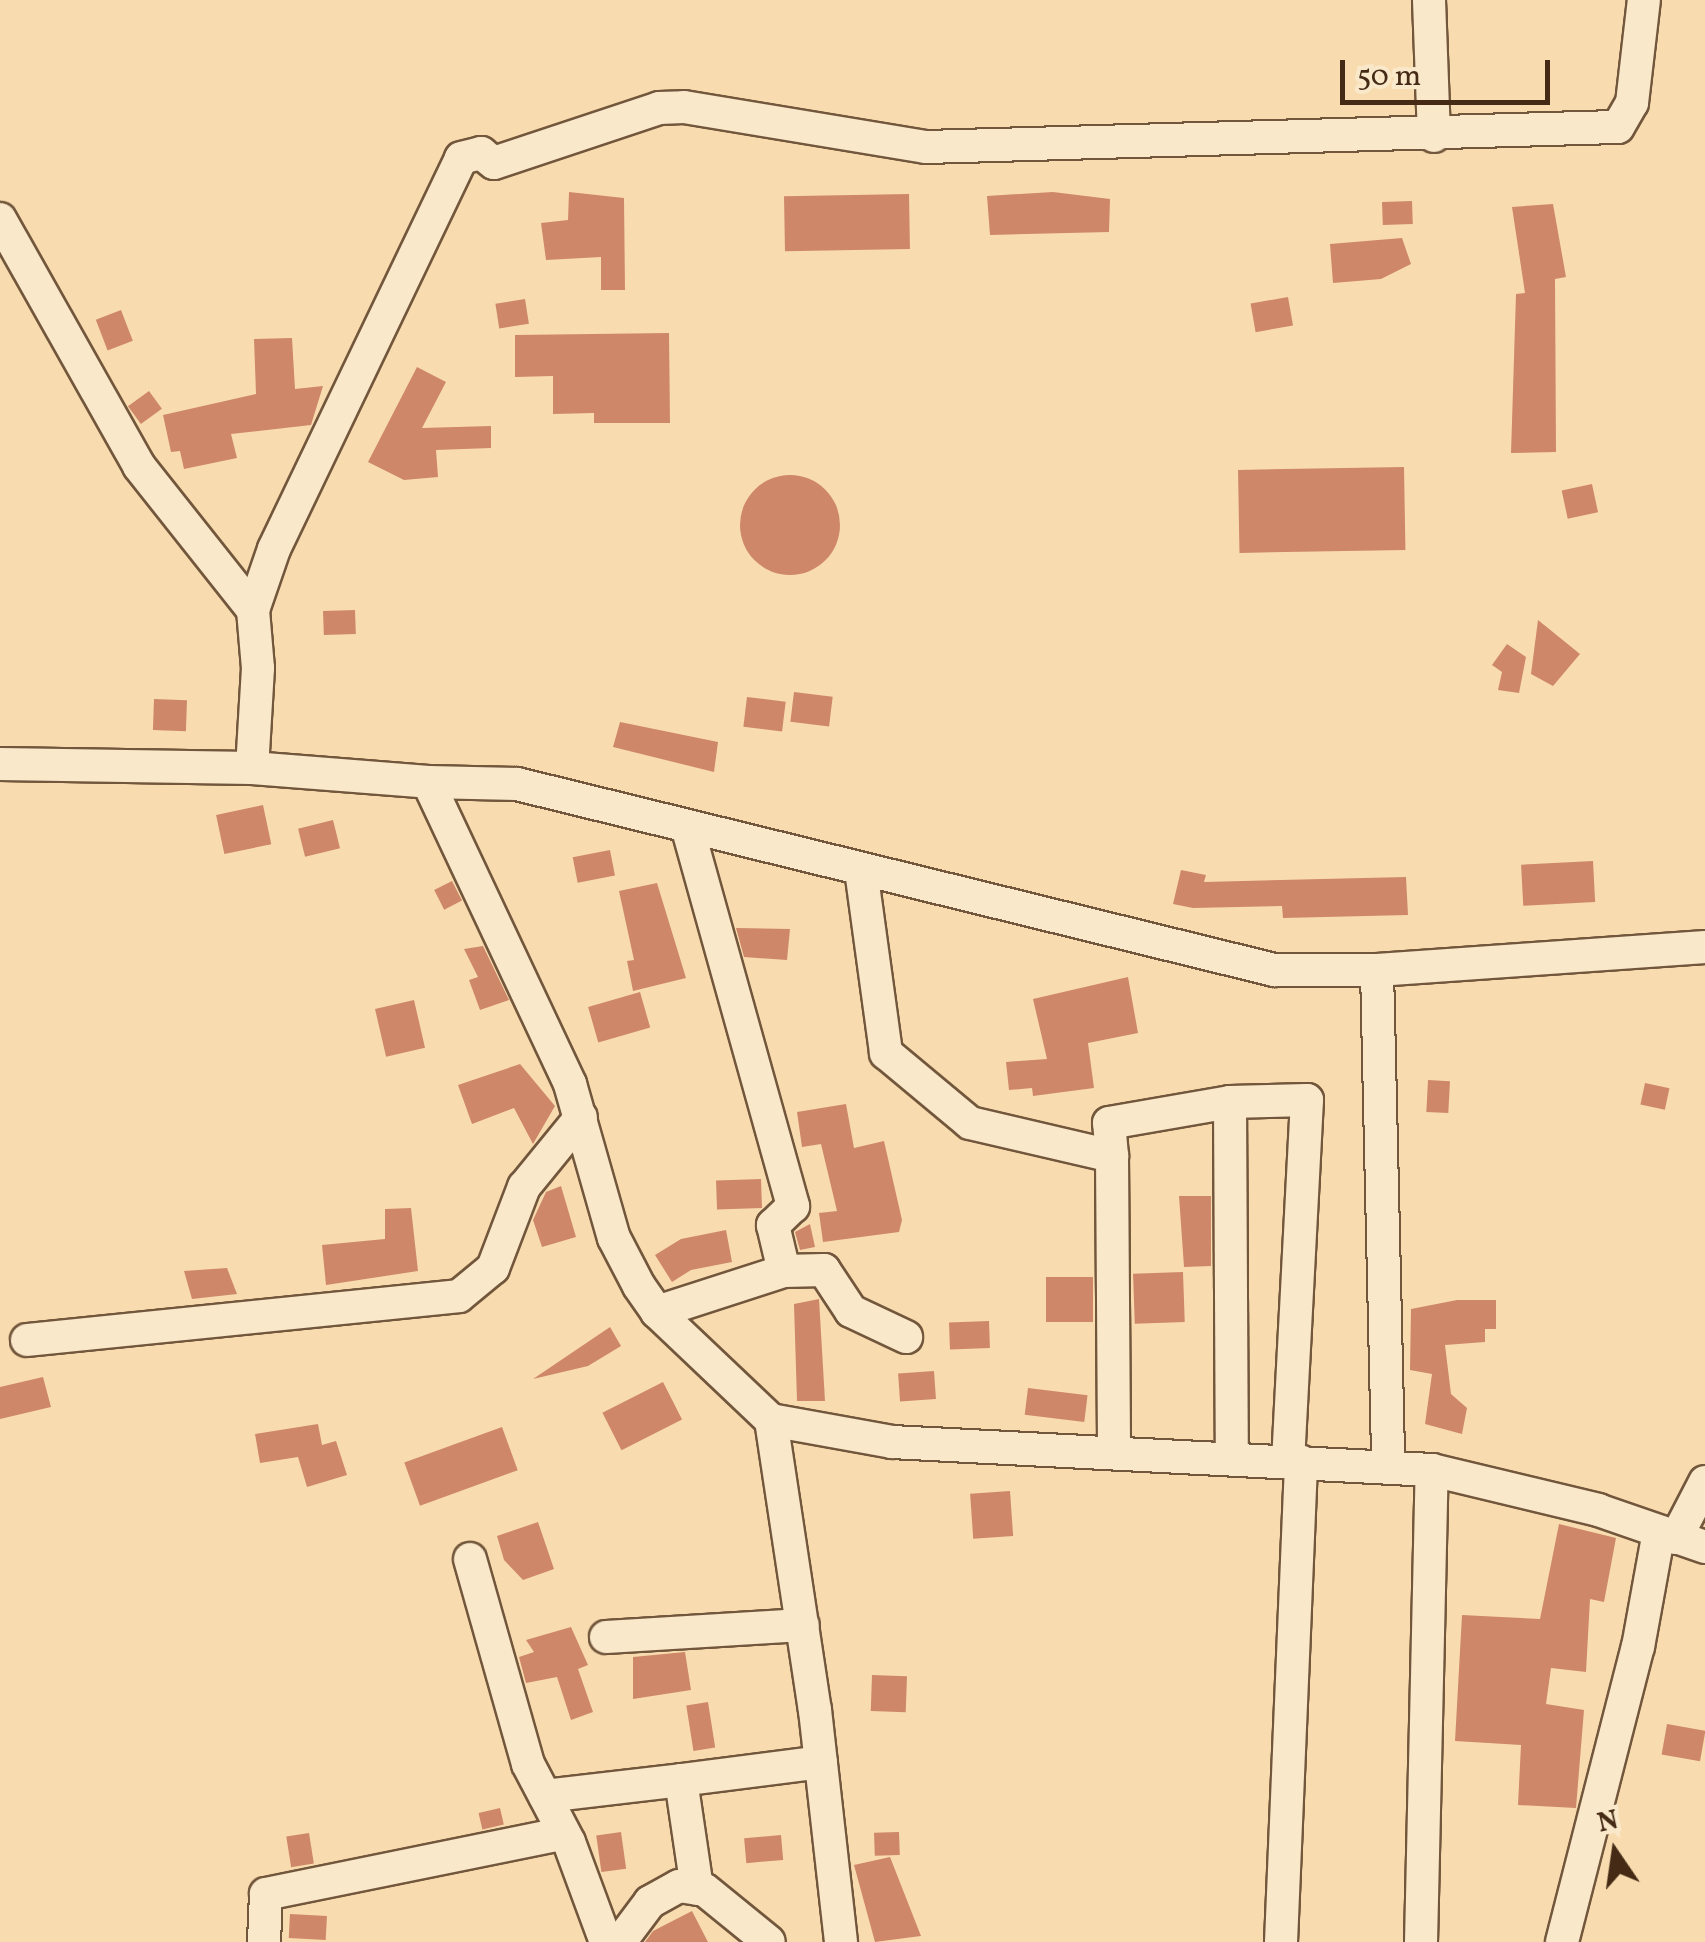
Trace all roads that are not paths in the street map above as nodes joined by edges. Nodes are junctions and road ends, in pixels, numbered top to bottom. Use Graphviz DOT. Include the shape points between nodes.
graph roads {
  1 [pos="1429,0"];
  2 [pos="1644,0"];
  3 [pos="1434,136"];
  4 [pos="0,219"];
  5 [pos="253,610"];
  6 [pos="0,764"];
  7 [pos="252,768"];
  8 [pos="428,782"];
  9 [pos="687,826"];
  10 [pos="861,870"];
  11 [pos="1705,947"];
  12 [pos="1376,970"];
  13 [pos="1230,1102"];
  14 [pos="581,1117"];
  15 [pos="1112,1156"];
  16 [pos="784,1271"];
  17 [pos="658,1312"];
  18 [pos="906,1337"];
  19 [pos="26,1340"];
  20 [pos="771,1420"];
  21 [pos="1114,1452"];
  22 [pos="1232,1458"];
  23 [pos="1295,1460"];
  24 [pos="1388,1465"];
  25 [pos="1432,1470"];
  26 [pos="1705,1482"];
  27 [pos="1680,1539"];
  28 [pos="470,1559"];
  29 [pos="803,1625"];
  30 [pos="606,1637"];
  31 [pos="820,1762"];
  32 [pos="681,1780"];
  33 [pos="545,1796"];
  34 [pos="560,1834"];
  35 [pos="698,1889"];
  36 [pos="264,1942"];
  37 [pos="606,1942"];
  38 [pos="620,1942"];
  39 [pos="770,1942"];
  40 [pos="841,1942"];
  41 [pos="1281,1942"];
  42 [pos="1421,1942"];
  43 [pos="1562,1942"];
  1 -- 3 [label="street"];
  2 -- 3 [label="street" via="1632,103 1618,127"];
  3 -- 5 [label="street" via="906,147 684,107 659,108 494,164 481,153 462,158 274,549"];
  4 -- 5 [label="street" via="139,466"];
  5 -- 7 [label="street" via="258,668"];
  6 -- 7 [label="street"];
  7 -- 8 [label="street"];
  8 -- 9 [label="street" via="517,784"];
  8 -- 14 [label="street"];
  9 -- 10 [label="street"];
  9 -- 16 [label="street" via="793,1206 773,1224"];
  10 -- 12 [label="street" via="1248,965"];
  10 -- 15 [label="street" via="886,1054 970,1123"];
  11 -- 12 [label="street"];
  12 -- 24 [label="street"];
  13 -- 15 [label="street" via="1109,1123"];
  13 -- 22 [label="street"];
  13 -- 23 [label="street" via="1307,1100"];
  14 -- 17 [label="street" via="614,1238"];
  14 -- 19 [label="street" via="524,1187 493,1268 458,1296"];
  15 -- 21 [label="street"];
  16 -- 17 [label="street"];
  16 -- 18 [label="street" via="824,1270 850,1311"];
  17 -- 20 [label="street"];
  20 -- 21 [label="street" via="892,1442"];
  20 -- 29 [label="street"];
  21 -- 22 [label="street"];
  22 -- 23 [label="street"];
  23 -- 24 [label="street"];
  23 -- 41 [label="street"];
  24 -- 25 [label="street"];
  25 -- 27 [label="street" via="1598,1510"];
  25 -- 42 [label="street"];
  26 -- 27 [label="street"];
  27 -- 43 [label="street" via="1638,1647"];
  28 -- 33 [label="street" via="528,1764"];
  29 -- 30 [label="street"];
  29 -- 31 [label="street"];
  31 -- 32 [label="street"];
  31 -- 40 [label="street"];
  32 -- 33 [label="street"];
  32 -- 35 [label="street"];
  33 -- 34 [label="street"];
  34 -- 36 [label="street" via="266,1894"];
  34 -- 37 [label="street"];
  35 -- 38 [label="street" via="662,1892"];
  35 -- 39 [label="street"];
}
